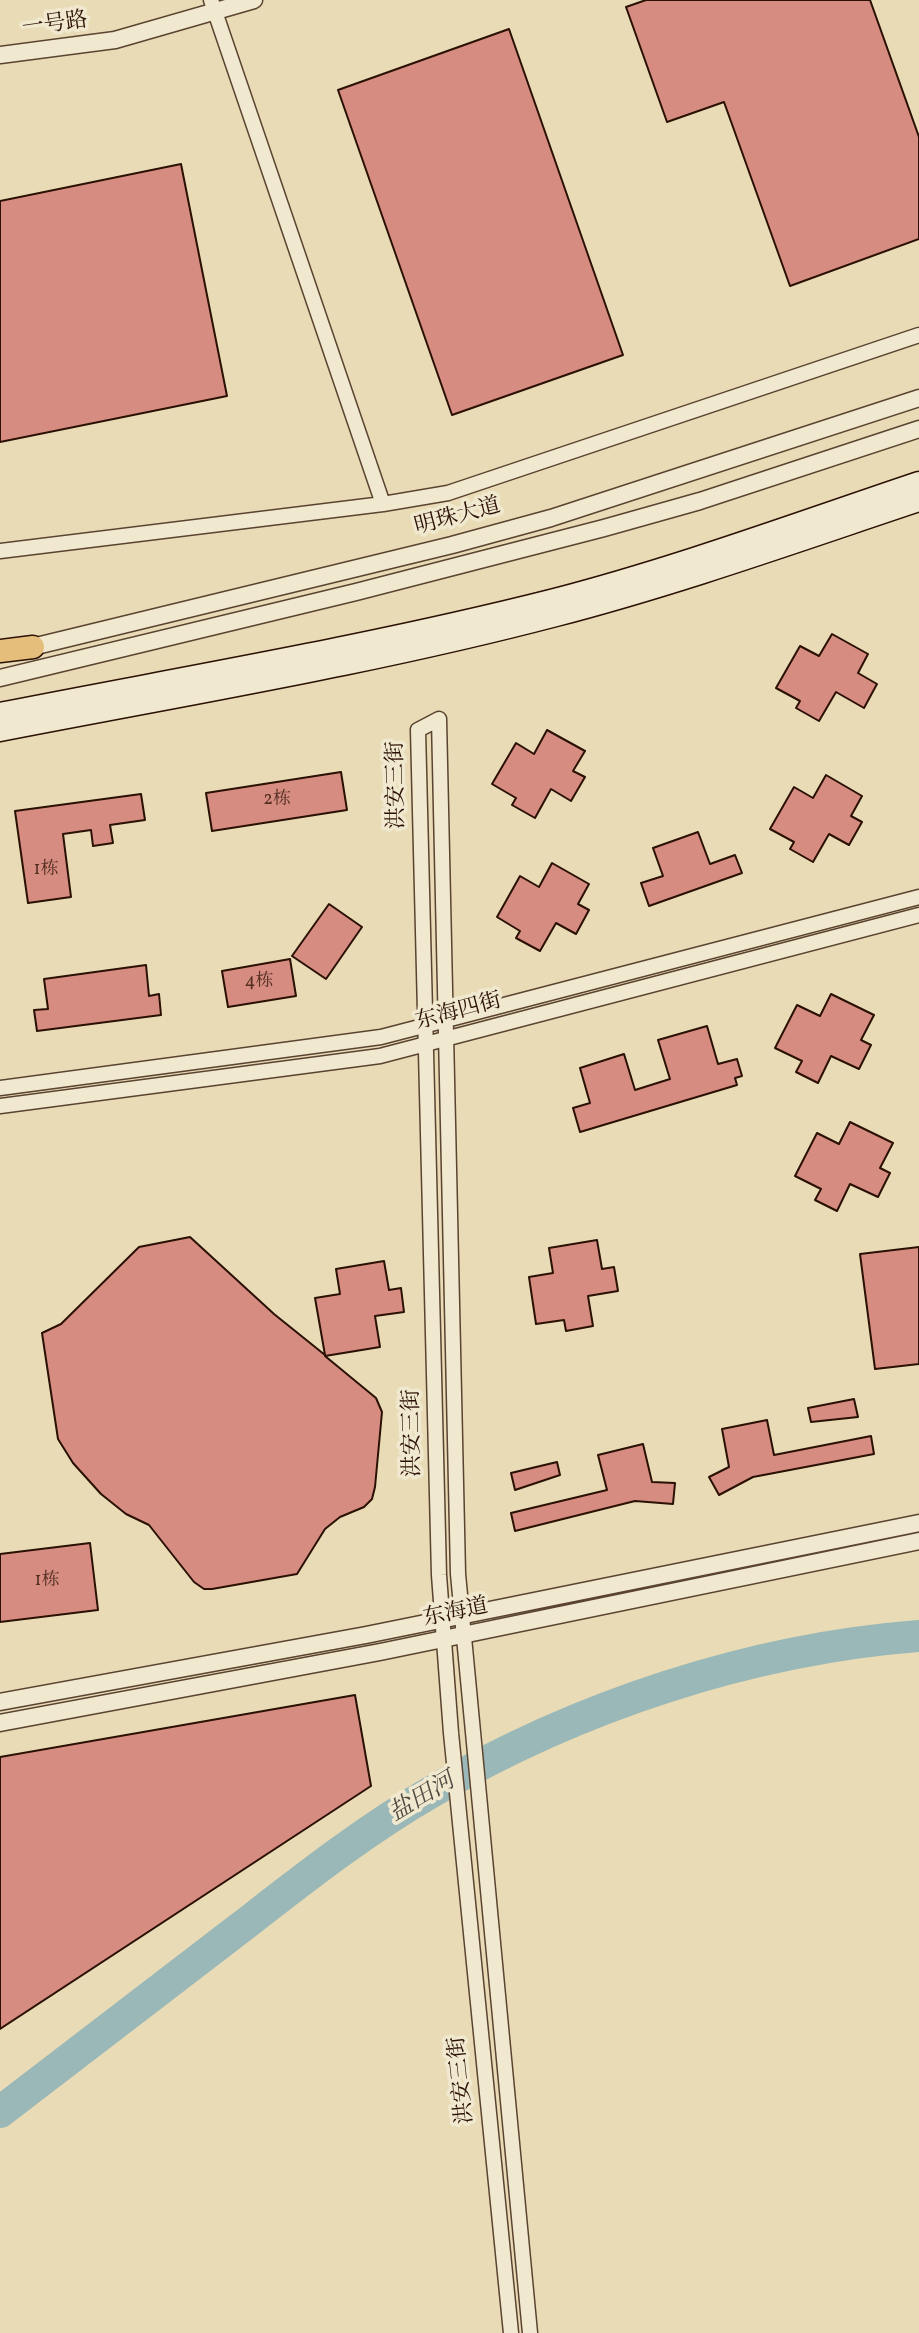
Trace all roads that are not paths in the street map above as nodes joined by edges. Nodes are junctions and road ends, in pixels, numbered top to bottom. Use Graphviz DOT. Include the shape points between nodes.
graph roads {
  1 [pos="254,0"];
  2 [pos="212,6"];
  3 [pos="4,55"];
  4 [pos="919,335"];
  5 [pos="919,398"];
  6 [pos="919,429"];
  7 [pos="919,482"];
  8 [pos="919,501"];
  9 [pos="383,504"];
  10 [pos="0,551"];
  11 [pos="33,647"];
  12 [pos="0,653"];
  13 [pos="0,678"];
  14 [pos="0,713"];
  15 [pos="0,731"];
  16 [pos="919,897"];
  17 [pos="919,915"];
  18 [pos="446,1020"];
  19 [pos="426,1026"];
  20 [pos="446,1039"];
  21 [pos="426,1044"];
  22 [pos="0,1088"];
  23 [pos="0,1106"];
  24 [pos="919,1523"];
  25 [pos="919,1541"];
  26 [pos="461,1616"];
  27 [pos="442,1619"];
  28 [pos="463,1635"];
  29 [pos="444,1638"];
  30 [pos="0,1702"];
  31 [pos="0,1723"];
  32 [pos="511,2333"];
  33 [pos="530,2333"];
  1 -- 2 [label="street, 一号路"];
  2 -- 3 [label="street, 一号路" via="115,40"];
  2 -- 9 [label="street"];
  4 -- 9 [label="street" via="448,493"];
  5 -- 11 [label="street, 明珠大道" via="551,518"];
  6 -- 13 [label="street, 明珠大道" via="604,528"];
  7 -- 14 [label="main road" via="552,599"];
  8 -- 15 [label="main road" via="556,616 446,643"];
  9 -- 10 [label="street"];
  11 -- 12 [label="main road"];
  16 -- 18 [label="street, 东海四街"];
  17 -- 20 [label="street, 东海四街"];
  18 -- 19 [label="street, 东海四街"];
  18 -- 19 [label="street, 洪安三街" via="439,719 418,730"];
  18 -- 20 [label="street, 洪安三街"];
  19 -- 21 [label="street, 洪安三街"];
  19 -- 22 [label="street, 东海四街" via="381,1037"];
  20 -- 21 [label="street, 东海四街"];
  20 -- 26 [label="street, 洪安三街"];
  21 -- 23 [label="street, 东海四街" via="380,1056"];
  21 -- 27 [label="street, 洪安三街"];
  24 -- 26 [label="street, 东海道"];
  25 -- 28 [label="street, 东海道"];
  26 -- 27 [label="street, 东海道"];
  26 -- 28 [label="street, 洪安三街"];
  27 -- 29 [label="street, 洪安三街"];
  27 -- 30 [label="street, 东海道"];
  28 -- 29 [label="street, 东海道"];
  28 -- 33 [label="street, 洪安三街"];
  29 -- 31 [label="street, 东海道"];
  29 -- 32 [label="street, 洪安三街"];
}
